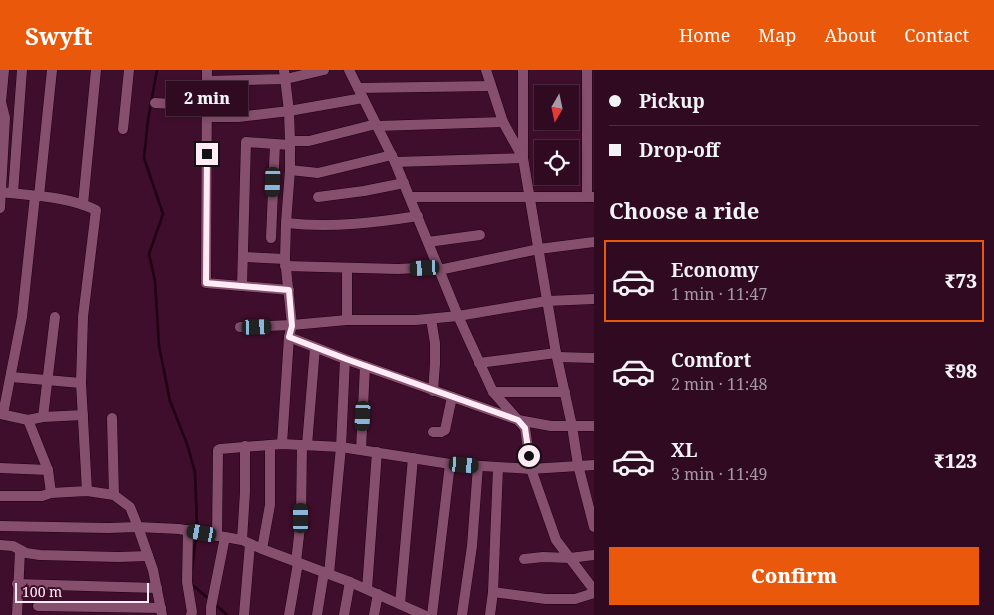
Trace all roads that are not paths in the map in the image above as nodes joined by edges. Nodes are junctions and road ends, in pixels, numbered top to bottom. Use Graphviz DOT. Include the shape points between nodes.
graph roads {
  1 [pos="4,70"];
  2 [pos="22,70"];
  3 [pos="52,70"];
  4 [pos="96,70"];
  5 [pos="129,70"];
  6 [pos="324,70"];
  7 [pos="349,70"];
  8 [pos="486,70"];
  9 [pos="523,70"];
  10 [pos="587,70"];
  11 [pos="285,74"];
  12 [pos="207,75"];
  13 [pos="491,86"];
  14 [pos="358,88"];
  15 [pos="363,98"];
  16 [pos="155,104"];
  17 [pos="207,106"];
  18 [pos="289,111"];
  19 [pos="207,117"];
  20 [pos="590,117"];
  21 [pos="503,122"];
  22 [pos="377,125"];
  23 [pos="123,129"];
  24 [pos="290,143"];
  25 [pos="275,144"];
  26 [pos="393,158"];
  27 [pos="523,158"];
  28 [pos="290,170"];
  29 [pos="404,183"];
  30 [pos="1,192"];
  31 [pos="13,194"];
  32 [pos="37,196"];
  33 [pos="318,197"];
  34 [pos="529,197"];
  35 [pos="590,197"];
  36 [pos="410,198"];
  37 [pos="82,204"];
  38 [pos="0,208"];
  39 [pos="418,216"];
  40 [pos="286,223"];
  41 [pos="480,235"];
  42 [pos="271,238"];
  43 [pos="428,242"];
  44 [pos="594,242"];
  45 [pos="538,249"];
  46 [pos="242,257"];
  47 [pos="285,263"];
  48 [pos="347,268"];
  49 [pos="439,268"];
  50 [pos="242,286"];
  51 [pos="289,290"];
  52 [pos="594,299"];
  53 [pos="547,301"];
  54 [pos="458,316"];
  55 [pos="55,317"];
  56 [pos="431,319"];
  57 [pos="347,320"];
  58 [pos="292,326"];
  59 [pos="240,327"];
  60 [pos="289,337"];
  61 [pos="315,348"];
  62 [pos="556,355"];
  63 [pos="594,358"];
  64 [pos="346,359"];
  65 [pos="479,363"];
  66 [pos="365,366"];
  67 [pos="11,377"];
  68 [pos="48,381"];
  69 [pos="81,383"];
  70 [pos="434,390"];
  71 [pos="493,392"];
  72 [pos="565,392"];
  73 [pos="452,397"];
  74 [pos="2,414"];
  75 [pos="82,415"];
  76 [pos="43,418"];
  77 [pos="112,418"];
  78 [pos="28,420"];
  79 [pos="518,420"];
  80 [pos="572,426"];
  81 [pos="594,426"];
  82 [pos="433,432"];
  83 [pos="282,444"];
  84 [pos="304,445"];
  85 [pos="244,446"];
  86 [pos="270,446"];
  87 [pos="342,447"];
  88 [pos="361,450"];
  89 [pos="377,452"];
  90 [pos="413,458"];
  91 [pos="450,464"];
  92 [pos="578,465"];
  93 [pos="594,465"];
  94 [pos="478,466"];
  95 [pos="0,468"];
  96 [pos="498,468"];
  97 [pos="48,470"];
  98 [pos="531,470"];
  99 [pos="88,491"];
  100 [pos="51,493"];
  101 [pos="114,495"];
  102 [pos="0,496"];
  103 [pos="0,526"];
  104 [pos="138,527"];
  105 [pos="594,527"];
  106 [pos="188,530"];
  107 [pos="221,537"];
  108 [pos="246,542"];
  109 [pos="0,545"];
  110 [pos="262,549"];
  111 [pos="20,550"];
  112 [pos="594,554"];
  113 [pos="148,556"];
  114 [pos="570,558"];
  115 [pos="524,559"];
  116 [pos="297,562"];
  117 [pos="326,573"];
  118 [pos="350,582"];
  119 [pos="18,584"];
  120 [pos="157,588"];
  121 [pos="367,589"];
  122 [pos="493,592"];
  123 [pos="594,592"];
  124 [pos="378,594"];
  125 [pos="38,606"];
  126 [pos="212,607"];
  127 [pos="404,609"];
  128 [pos="161,611"];
  129 [pos="17,615"];
  130 [pos="191,615"];
  131 [pos="244,615"];
  132 [pos="290,615"];
  133 [pos="317,615"];
  134 [pos="344,615"];
  135 [pos="374,615"];
  136 [pos="424,615"];
  137 [pos="432,615"];
  138 [pos="462,615"];
  139 [pos="490,615"];
  1 -- 30 [label="street"];
  2 -- 31 [label="street"];
  3 -- 32 [label="street"];
  4 -- 37 [label="street"];
  5 -- 23 [label="street"];
  6 -- 11 [label="street"];
  7 -- 14 [label="street"];
  8 -- 13 [label="street"];
  9 -- 27 [label="street"];
  10 -- 20 [label="street"];
  11 -- 12 [label="street"];
  11 -- 18 [label="street"];
  12 -- 17 [label="street"];
  13 -- 14 [label="street"];
  13 -- 21 [label="street"];
  14 -- 15 [label="street"];
  15 -- 18 [label="street"];
  15 -- 22 [label="street"];
  16 -- 17 [label="street"];
  17 -- 19 [label="street"];
  18 -- 19 [label="street"];
  18 -- 24 [label="street"];
  19 -- 50 [label="street" via="206,283"];
  20 -- 35 [label="street"];
  21 -- 22 [label="street"];
  21 -- 27 [label="street"];
  22 -- 24 [label="street"];
  22 -- 26 [label="street"];
  24 -- 25 [label="street"];
  24 -- 28 [label="street"];
  25 -- 42 [label="street"];
  25 -- 46 [label="street" via="246,142"];
  26 -- 27 [label="street"];
  26 -- 28 [label="street" via="318,173"];
  26 -- 29 [label="street"];
  27 -- 34 [label="street"];
  28 -- 40 [label="street"];
  29 -- 33 [label="street"];
  29 -- 36 [label="street"];
  30 -- 31 [label="street"];
  30 -- 38 [label="street"];
  31 -- 32 [label="street"];
  32 -- 37 [label="street"];
  32 -- 67 [label="street"];
  34 -- 35 [label="street"];
  34 -- 36 [label="street"];
  34 -- 45 [label="street"];
  36 -- 39 [label="street"];
  37 -- 69 [label="street" via="96,210 83,317"];
  39 -- 40 [label="street" via="325,225"];
  39 -- 43 [label="street"];
  40 -- 47 [label="street"];
  41 -- 43 [label="street"];
  43 -- 49 [label="street"];
  44 -- 45 [label="street"];
  45 -- 49 [label="street"];
  45 -- 53 [label="street"];
  46 -- 47 [label="street"];
  46 -- 50 [label="street"];
  47 -- 48 [label="street"];
  47 -- 51 [label="street"];
  48 -- 49 [label="street"];
  48 -- 57 [label="street"];
  49 -- 54 [label="street"];
  50 -- 51 [label="street"];
  51 -- 58 [label="street"];
  52 -- 53 [label="street"];
  53 -- 54 [label="street"];
  53 -- 62 [label="street"];
  54 -- 56 [label="street"];
  54 -- 65 [label="street"];
  55 -- 68 [label="street"];
  56 -- 57 [label="street"];
  56 -- 70 [label="street" via="435,343"];
  57 -- 58 [label="street"];
  58 -- 59 [label="street"];
  58 -- 60 [label="street"];
  60 -- 61 [label="street"];
  60 -- 83 [label="street"];
  61 -- 64 [label="street"];
  61 -- 84 [label="street"];
  62 -- 63 [label="street"];
  62 -- 65 [label="street"];
  62 -- 72 [label="street"];
  64 -- 66 [label="street"];
  64 -- 87 [label="street"];
  65 -- 71 [label="street"];
  66 -- 70 [label="street"];
  66 -- 88 [label="street"];
  67 -- 68 [label="street"];
  67 -- 74 [label="street"];
  68 -- 69 [label="street"];
  68 -- 76 [label="street"];
  69 -- 75 [label="street"];
  70 -- 73 [label="street"];
  71 -- 72 [label="street"];
  71 -- 79 [label="street"];
  72 -- 80 [label="street"];
  73 -- 79 [label="street"];
  73 -- 82 [label="street" via="444,430"];
  74 -- 78 [label="street"];
  75 -- 76 [label="street"];
  75 -- 99 [label="street"];
  76 -- 78 [label="street"];
  77 -- 101 [label="street"];
  78 -- 97 [label="street"];
  79 -- 80 [label="street"];
  79 -- 98 [label="street" via="525,428"];
  80 -- 81 [label="street"];
  80 -- 92 [label="street"];
  83 -- 84 [label="street"];
  83 -- 86 [label="street"];
  84 -- 87 [label="street"];
  84 -- 116 [label="street"];
  85 -- 86 [label="street"];
  85 -- 107 [label="street" via="218,450"];
  85 -- 108 [label="street"];
  86 -- 110 [label="street" via="270,505"];
  87 -- 88 [label="street"];
  87 -- 117 [label="street"];
  88 -- 89 [label="street"];
  89 -- 90 [label="street"];
  89 -- 121 [label="street"];
  90 -- 91 [label="street"];
  90 -- 127 [label="street"];
  91 -- 94 [label="street"];
  91 -- 137 [label="street"];
  92 -- 93 [label="street"];
  92 -- 98 [label="street"];
  92 -- 105 [label="street"];
  94 -- 96 [label="street"];
  94 -- 138 [label="street" via="472,546"];
  95 -- 97 [label="street"];
  96 -- 98 [label="street"];
  96 -- 122 [label="street"];
  97 -- 100 [label="street"];
  98 -- 114 [label="street" via="556,540"];
  99 -- 100 [label="street"];
  99 -- 101 [label="street"];
  100 -- 102 [label="street"];
  101 -- 104 [label="street" via="130,507"];
  103 -- 104 [label="street"];
  104 -- 106 [label="street"];
  104 -- 113 [label="street"];
  106 -- 107 [label="street"];
  106 -- 130 [label="street" via="187,582"];
  107 -- 108 [label="street"];
  107 -- 126 [label="street"];
  108 -- 110 [label="street"];
  108 -- 131 [label="street"];
  109 -- 111 [label="street"];
  110 -- 116 [label="street"];
  111 -- 113 [label="street" via="40,555"];
  111 -- 119 [label="street"];
  112 -- 114 [label="street"];
  113 -- 120 [label="street"];
  114 -- 115 [label="street"];
  114 -- 123 [label="street"];
  116 -- 117 [label="street"];
  116 -- 132 [label="street"];
  117 -- 118 [label="street"];
  117 -- 133 [label="street"];
  118 -- 121 [label="street"];
  118 -- 134 [label="street"];
  119 -- 120 [label="street"];
  119 -- 129 [label="street"];
  120 -- 128 [label="street"];
  121 -- 124 [label="street"];
  122 -- 123 [label="street" via="546,600 576,599"];
  122 -- 139 [label="street"];
  124 -- 127 [label="street"];
  124 -- 135 [label="street"];
  125 -- 128 [label="street"];
  127 -- 136 [label="street"];
}
